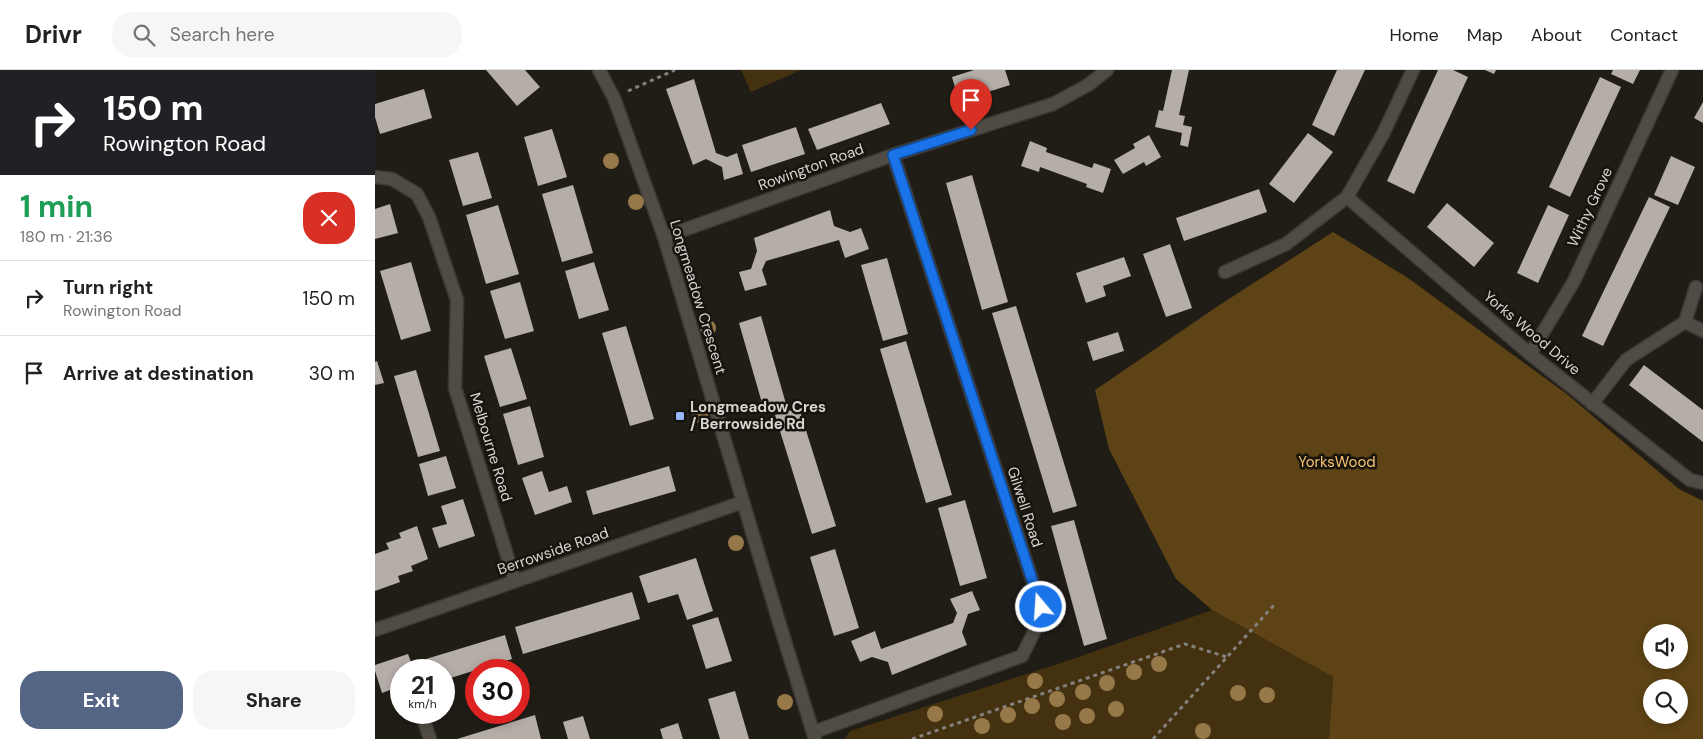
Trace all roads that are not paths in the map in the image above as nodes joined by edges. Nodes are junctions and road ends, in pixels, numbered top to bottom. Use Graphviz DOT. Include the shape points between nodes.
graph roads {
  1 [pos="599,70"];
  2 [pos="1107,70"];
  3 [pos="1413,70"];
  4 [pos="1672,70"];
  5 [pos="893,155"];
  6 [pos="375,177"];
  7 [pos="1347,197"];
  8 [pos="664,237"];
  9 [pos="1225,272"];
  10 [pos="1696,287"];
  11 [pos="1685,322"];
  12 [pos="1703,330"];
  13 [pos="1530,354"];
  14 [pos="1592,404"];
  15 [pos="1703,483"];
  16 [pos="743,502"];
  17 [pos="515,581"];
  18 [pos="375,630"];
  19 [pos="425,724"];
  20 [pos="815,735"];
  21 [pos="430,739"];
  1 -- 8 [label="street, Longmeadow Crescent" via="614,98"];
  2 -- 5 [label="street, Rowington Road" via="1053,104"];
  3 -- 7 [label="street" via="1383,134"];
  4 -- 13 [label="street, Withy Grove" via="1574,281"];
  5 -- 8 [label="street, Rowington Road"];
  5 -- 20 [label="street, Gilwell Road" via="1041,607 1036,628 1022,656"];
  6 -- 17 [label="street, Melbourne Road" via="392,180 417,194 429,217 457,300 455,388"];
  7 -- 9 [label="street" via="1286,244"];
  7 -- 13 [label="street, Yorks Wood Drive"];
  8 -- 16 [label="street, Longmeadow Crescent"];
  10 -- 11 [label="street"];
  11 -- 12 [label="street"];
  11 -- 14 [label="street" via="1626,360"];
  13 -- 14 [label="street, Yorks Wood Drive"];
  14 -- 15 [label="street, Yorks Wood Drive" via="1690,480"];
  16 -- 17 [label="street, Berrowside Road"];
  16 -- 20 [label="street, Longmeadow Crescent"];
  17 -- 18 [label="street, Berrowside Road"];
  19 -- 21 [label="street"];
}
